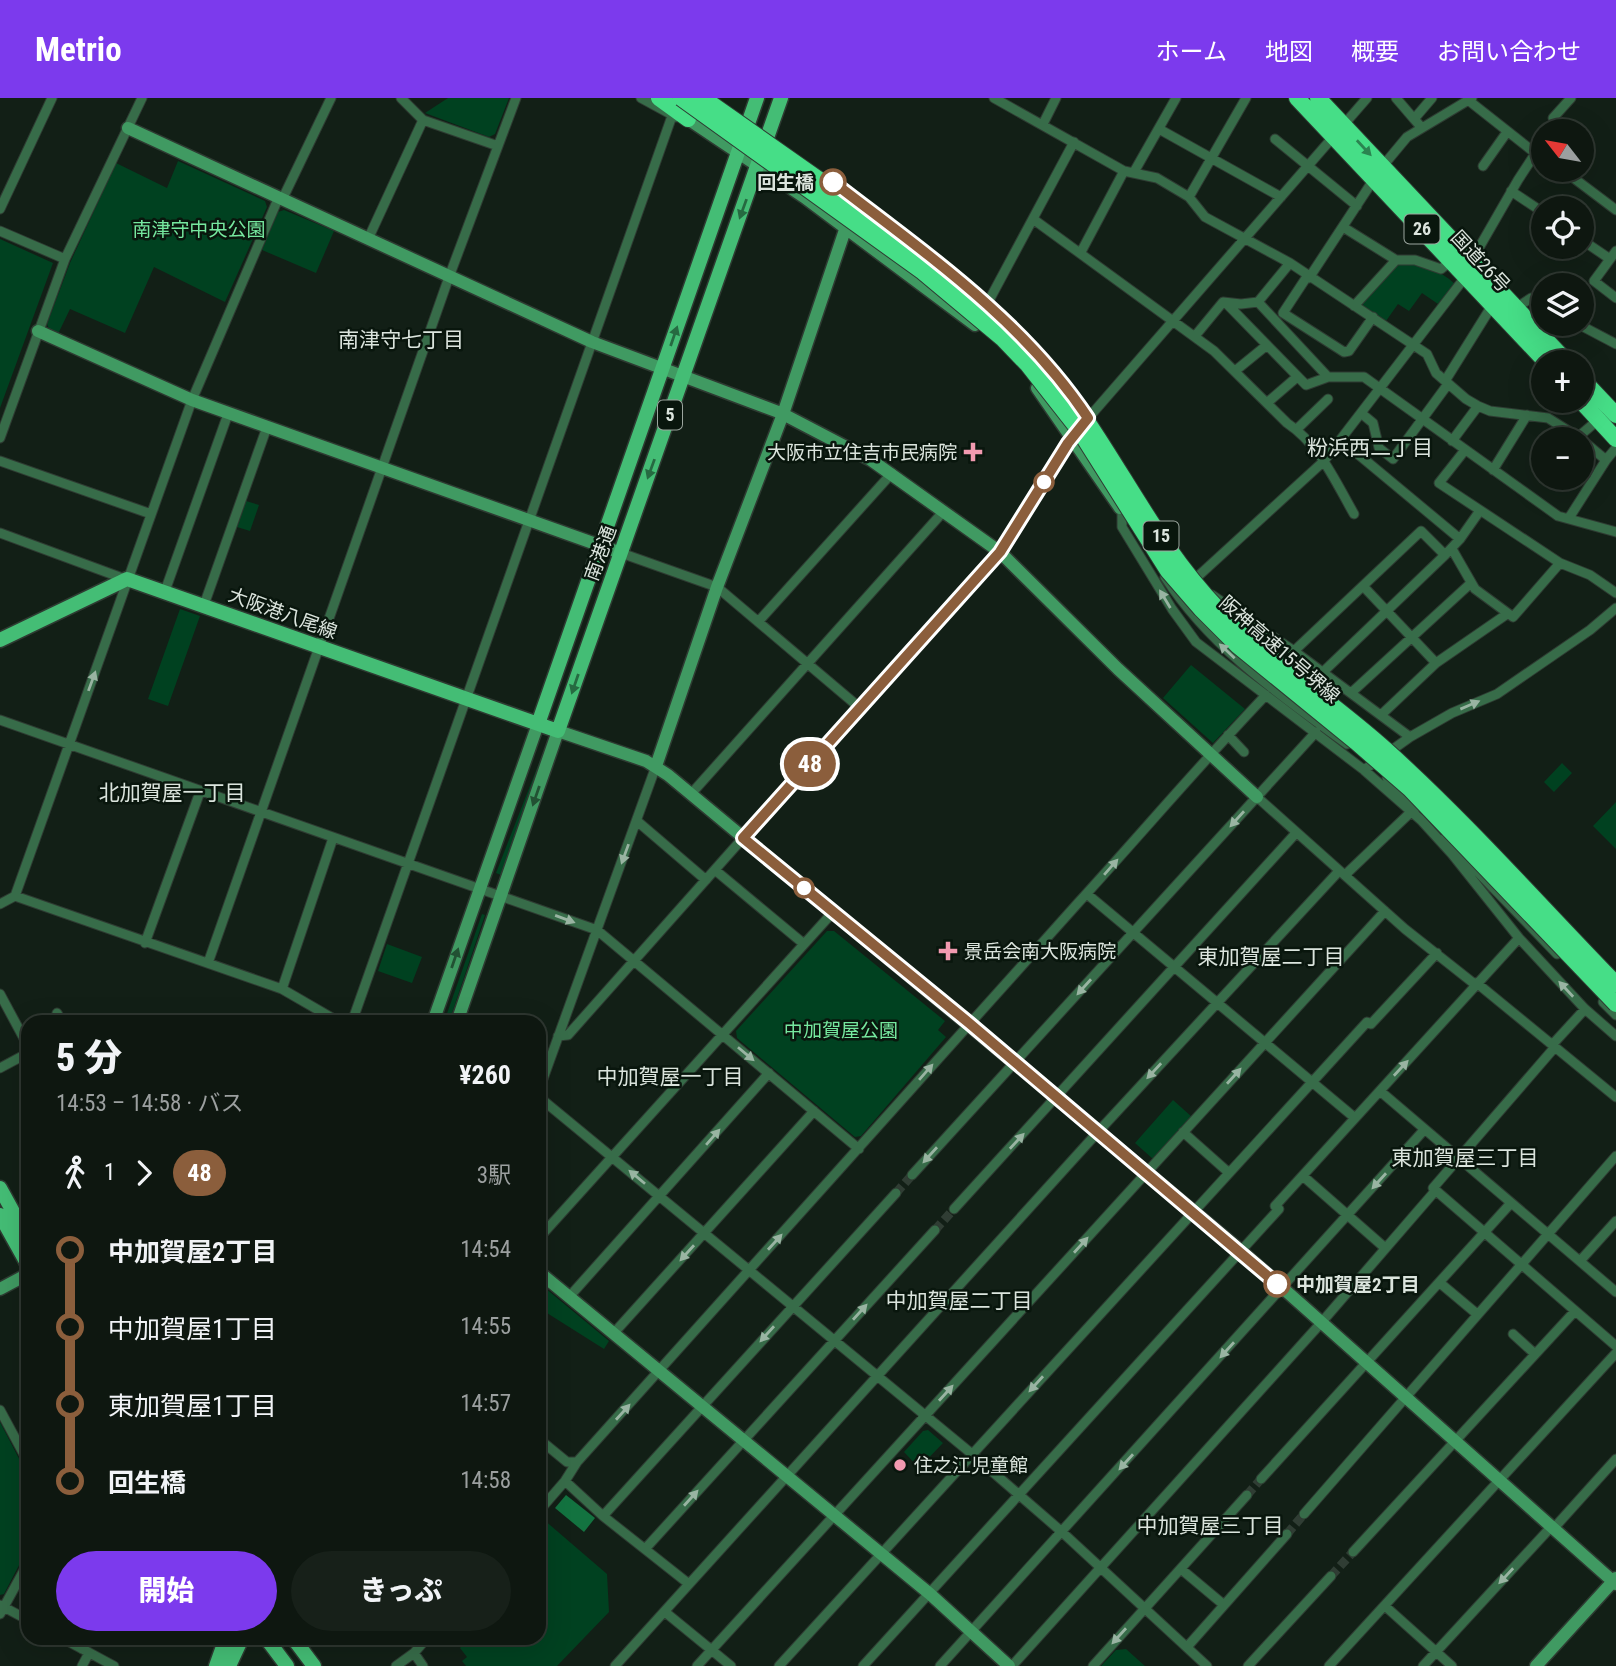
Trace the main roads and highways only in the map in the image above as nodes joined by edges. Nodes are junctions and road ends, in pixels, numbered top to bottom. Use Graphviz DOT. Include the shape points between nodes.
graph roads {
  1 [pos="659,98"];
  2 [pos="681,98"];
  3 [pos="703,98"];
  4 [pos="757,98"];
  5 [pos="782,98"];
  6 [pos="1297,98"];
  7 [pos="1318,98"];
  8 [pos="688,119"];
  9 [pos="1338,131"];
  10 [pos="1378,173"];
  11 [pos="1469,268"];
  12 [pos="1535,350"];
  13 [pos="1556,350"];
  14 [pos="1594,392"];
  15 [pos="1592,413"];
  16 [pos="1616,415"];
  17 [pos="1616,439"];
  18 [pos="0,640"];
  19 [pos="538,724"];
  20 [pos="558,731"];
  21 [pos="1616,982"];
  22 [pos="1616,1004"];
  23 [pos="0,1188"];
  24 [pos="0,1214"];
  25 [pos="21,1226"];
  26 [pos="21,1252"];
  27 [pos="224,1645"];
  28 [pos="239,1645"];
  29 [pos="271,1645"];
  30 [pos="298,1645"];
  31 [pos="216,1666"];
  32 [pos="229,1666"];
  33 [pos="287,1666"];
  34 [pos="314,1666"];
  1 -- 8 [label="highway"];
  2 -- 22 [label="highway, 阪神高速15号堺線 / 15, bridge" via="923,272 1002,338 1079,430 1168,571 1200,609 1410,789"];
  3 -- 21 [label="highway, 阪神高速15号堺線 / 15, bridge" via="893,232 1010,329 1070,397 1178,563 1218,610 1385,749"];
  19 -- 4 [label="main road, 南港通 / 5, one-way"];
  5 -- 20 [label="main road, 南港通 / 5, one-way"];
  6 -- 9 [label="highway, 国道26号 / 26"];
  7 -- 9 [label="highway, 国道26号 / 26"];
  9 -- 10 [label="highway, 国道26号 / 26"];
  10 -- 11 [label="highway, 国道26号 / 26"];
  10 -- 11 [label="highway, 国道26号 / 26" via="1452,260"];
  11 -- 12 [label="highway, 国道26号 / 26" via="1493,304"];
  11 -- 13 [label="highway, 国道26号 / 26"];
  14 -- 16 [label="highway"];
  15 -- 17 [label="highway"];
  18 -- 19 [label="main road, 大阪港八尾線" via="127,579"];
  19 -- 20 [label="main road, 大阪港八尾線"];
  23 -- 25 [label="main road"];
  24 -- 26 [label="main road"];
  27 -- 31 [label="main road"];
  28 -- 32 [label="main road"];
  29 -- 33 [label="main road"];
  30 -- 34 [label="main road"];
}
